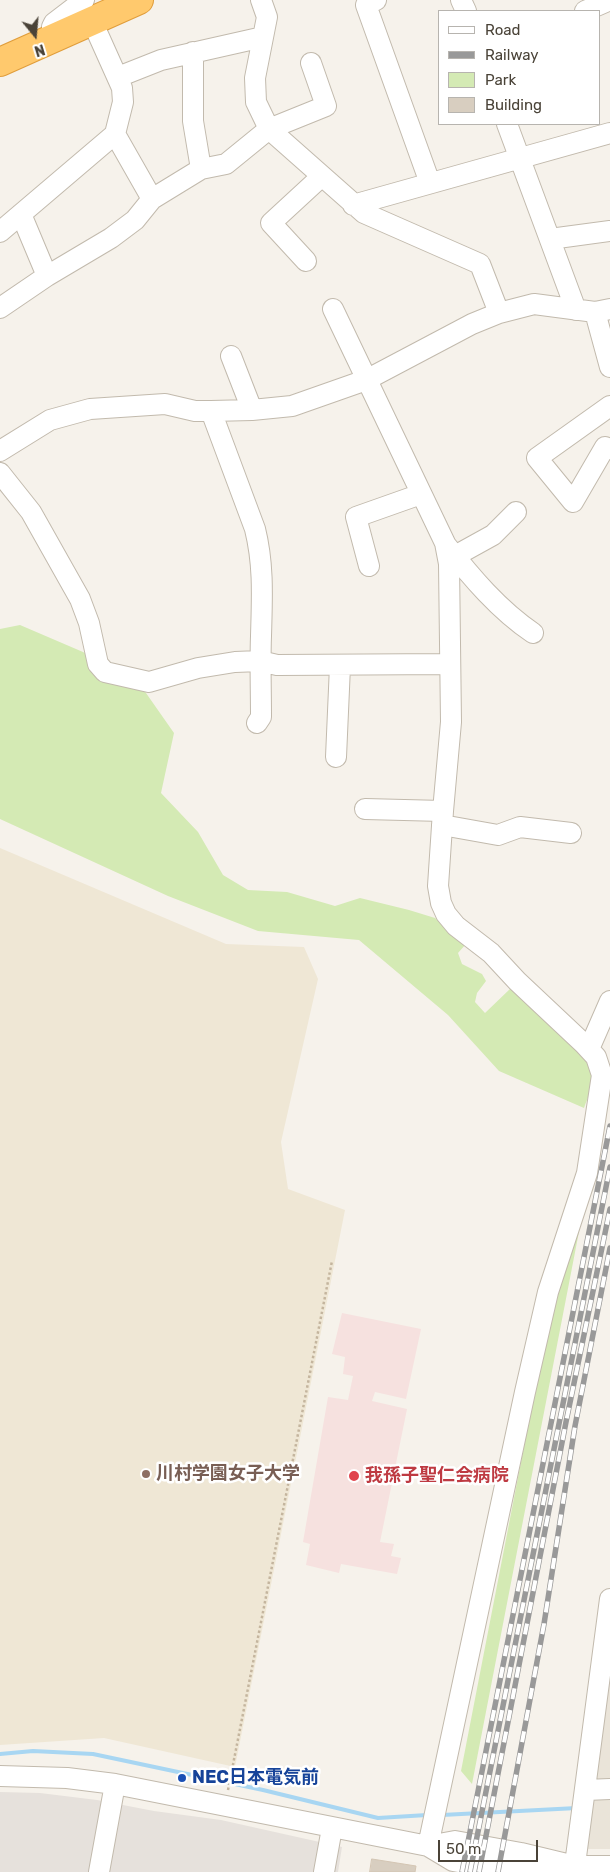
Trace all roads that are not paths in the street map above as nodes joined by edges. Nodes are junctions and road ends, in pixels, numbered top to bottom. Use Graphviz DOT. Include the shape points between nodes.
graph roads {
  1 [pos="139,0"];
  2 [pos="261,0"];
  3 [pos="376,0"];
  4 [pos="610,0"];
  5 [pos="587,10"];
  6 [pos="88,11"];
  7 [pos="263,37"];
  8 [pos="192,52"];
  9 [pos="0,62"];
  10 [pos="311,64"];
  11 [pos="118,77"];
  12 [pos="507,125"];
  13 [pos="270,129"];
  14 [pos="610,133"];
  15 [pos="115,134"];
  16 [pos="520,159"];
  17 [pos="201,169"];
  18 [pos="322,176"];
  19 [pos="430,183"];
  20 [pos="152,199"];
  21 [pos="353,205"];
  22 [pos="21,214"];
  23 [pos="610,231"];
  24 [pos="0,232"];
  25 [pos="550,239"];
  26 [pos="306,261"];
  27 [pos="47,276"];
  28 [pos="0,308"];
  29 [pos="333,309"];
  30 [pos="594,310"];
  31 [pos="499,313"];
  32 [pos="230,356"];
  33 [pos="610,367"];
  34 [pos="366,380"];
  35 [pos="610,406"];
  36 [pos="252,410"];
  37 [pos="211,411"];
  38 [pos="610,449"];
  39 [pos="0,451"];
  40 [pos="0,473"];
  41 [pos="421,494"];
  42 [pos="516,512"];
  43 [pos="450,550"];
  44 [pos="369,566"];
  45 [pos="533,634"];
  46 [pos="260,661"];
  47 [pos="450,664"];
  48 [pos="340,666"];
  49 [pos="257,723"];
  50 [pos="336,757"];
  51 [pos="366,809"];
  52 [pos="442,818"];
  53 [pos="571,833"];
  54 [pos="610,1002"];
  55 [pos="589,1049"];
  56 [pos="610,1599"];
  57 [pos="607,1654"];
  58 [pos="602,1722"];
  59 [pos="0,1776"];
  60 [pos="115,1784"];
  61 [pos="610,1789"];
  62 [pos="586,1790"];
  63 [pos="332,1828"];
  64 [pos="428,1846"];
  65 [pos="610,1866"];
  66 [pos="575,1869"];
  67 [pos="99,1872"];
  68 [pos="324,1872"];
  69 [pos="520,1872"];
  1 -- 6 [label="highway"];
  2 -- 7 [label="street" via="267,16"];
  3 -- 19 [label="street" via="366,5"];
  4 -- 5 [label="street"];
  6 -- 9 [label="highway" via="55,38"];
  6 -- 11 [label="street"];
  7 -- 8 [label="street"];
  7 -- 13 [label="street" via="256,78 256,102"];
  8 -- 11 [label="street"];
  8 -- 17 [label="street" via="193,121"];
  10 -- 13 [label="street" via="326,106"];
  11 -- 15 [label="street" via="123,102"];
  12 -- 16 [label="street"];
  13 -- 17 [label="street" via="226,164"];
  13 -- 18 [label="street"];
  14 -- 16 [label="street"];
  15 -- 20 [label="street"];
  15 -- 22 [label="street"];
  16 -- 19 [label="street"];
  16 -- 25 [label="street"];
  17 -- 20 [label="street"];
  18 -- 21 [label="street"];
  18 -- 26 [label="street" via="271,223"];
  19 -- 21 [label="street"];
  20 -- 27 [label="street" via="135,220 111,238"];
  21 -- 31 [label="street" via="364,213 480,264"];
  22 -- 24 [label="street"];
  22 -- 27 [label="street"];
  23 -- 25 [label="street"];
  25 -- 30 [label="street"];
  27 -- 28 [label="street"];
  29 -- 34 [label="street"];
  30 -- 31 [label="street" via="534,304"];
  30 -- 33 [label="street"];
  31 -- 34 [label="street"];
  32 -- 36 [label="street"];
  34 -- 36 [label="street" via="292,406"];
  34 -- 41 [label="street"];
  35 -- 38 [label="street" via="537,458 573,502 605,447"];
  36 -- 37 [label="street"];
  37 -- 39 [label="street" via="165,404 90,409 50,420"];
  37 -- 46 [label="street" via="260,547"];
  40 -- 46 [label="street" via="31,512 80,599 98,664 105,672 149,682 198,668"];
  41 -- 43 [label="street"];
  41 -- 44 [label="street" via="356,517"];
  42 -- 43 [label="street" via="493,535"];
  43 -- 45 [label="street" via="514,620"];
  43 -- 47 [label="street"];
  46 -- 48 [label="street" via="277,665"];
  46 -- 49 [label="street" via="261,717"];
  47 -- 48 [label="street"];
  47 -- 52 [label="street" via="451,722"];
  48 -- 50 [label="street"];
  51 -- 52 [label="street"];
  52 -- 53 [label="street" via="498,836 520,827"];
  52 -- 55 [label="street" via="438,886 440,903 446,914 456,926 491,953"];
  54 -- 55 [label="street"];
  55 -- 64 [label="street" via="596,1057 602,1075 587,1173 548,1292 524,1392"];
  56 -- 57 [label="street"];
  57 -- 58 [label="street"];
  58 -- 62 [label="street"];
  59 -- 60 [label="street" via="67,1778"];
  60 -- 63 [label="street"];
  60 -- 67 [label="street"];
  61 -- 62 [label="street"];
  62 -- 66 [label="street"];
  63 -- 64 [label="street"];
  63 -- 68 [label="street"];
  64 -- 66 [label="street" via="455,1841 521,1853"];
  64 -- 69 [label="street" via="453,1861"];
  65 -- 66 [label="street"];
  66 -- 69 [label="street"];
}
